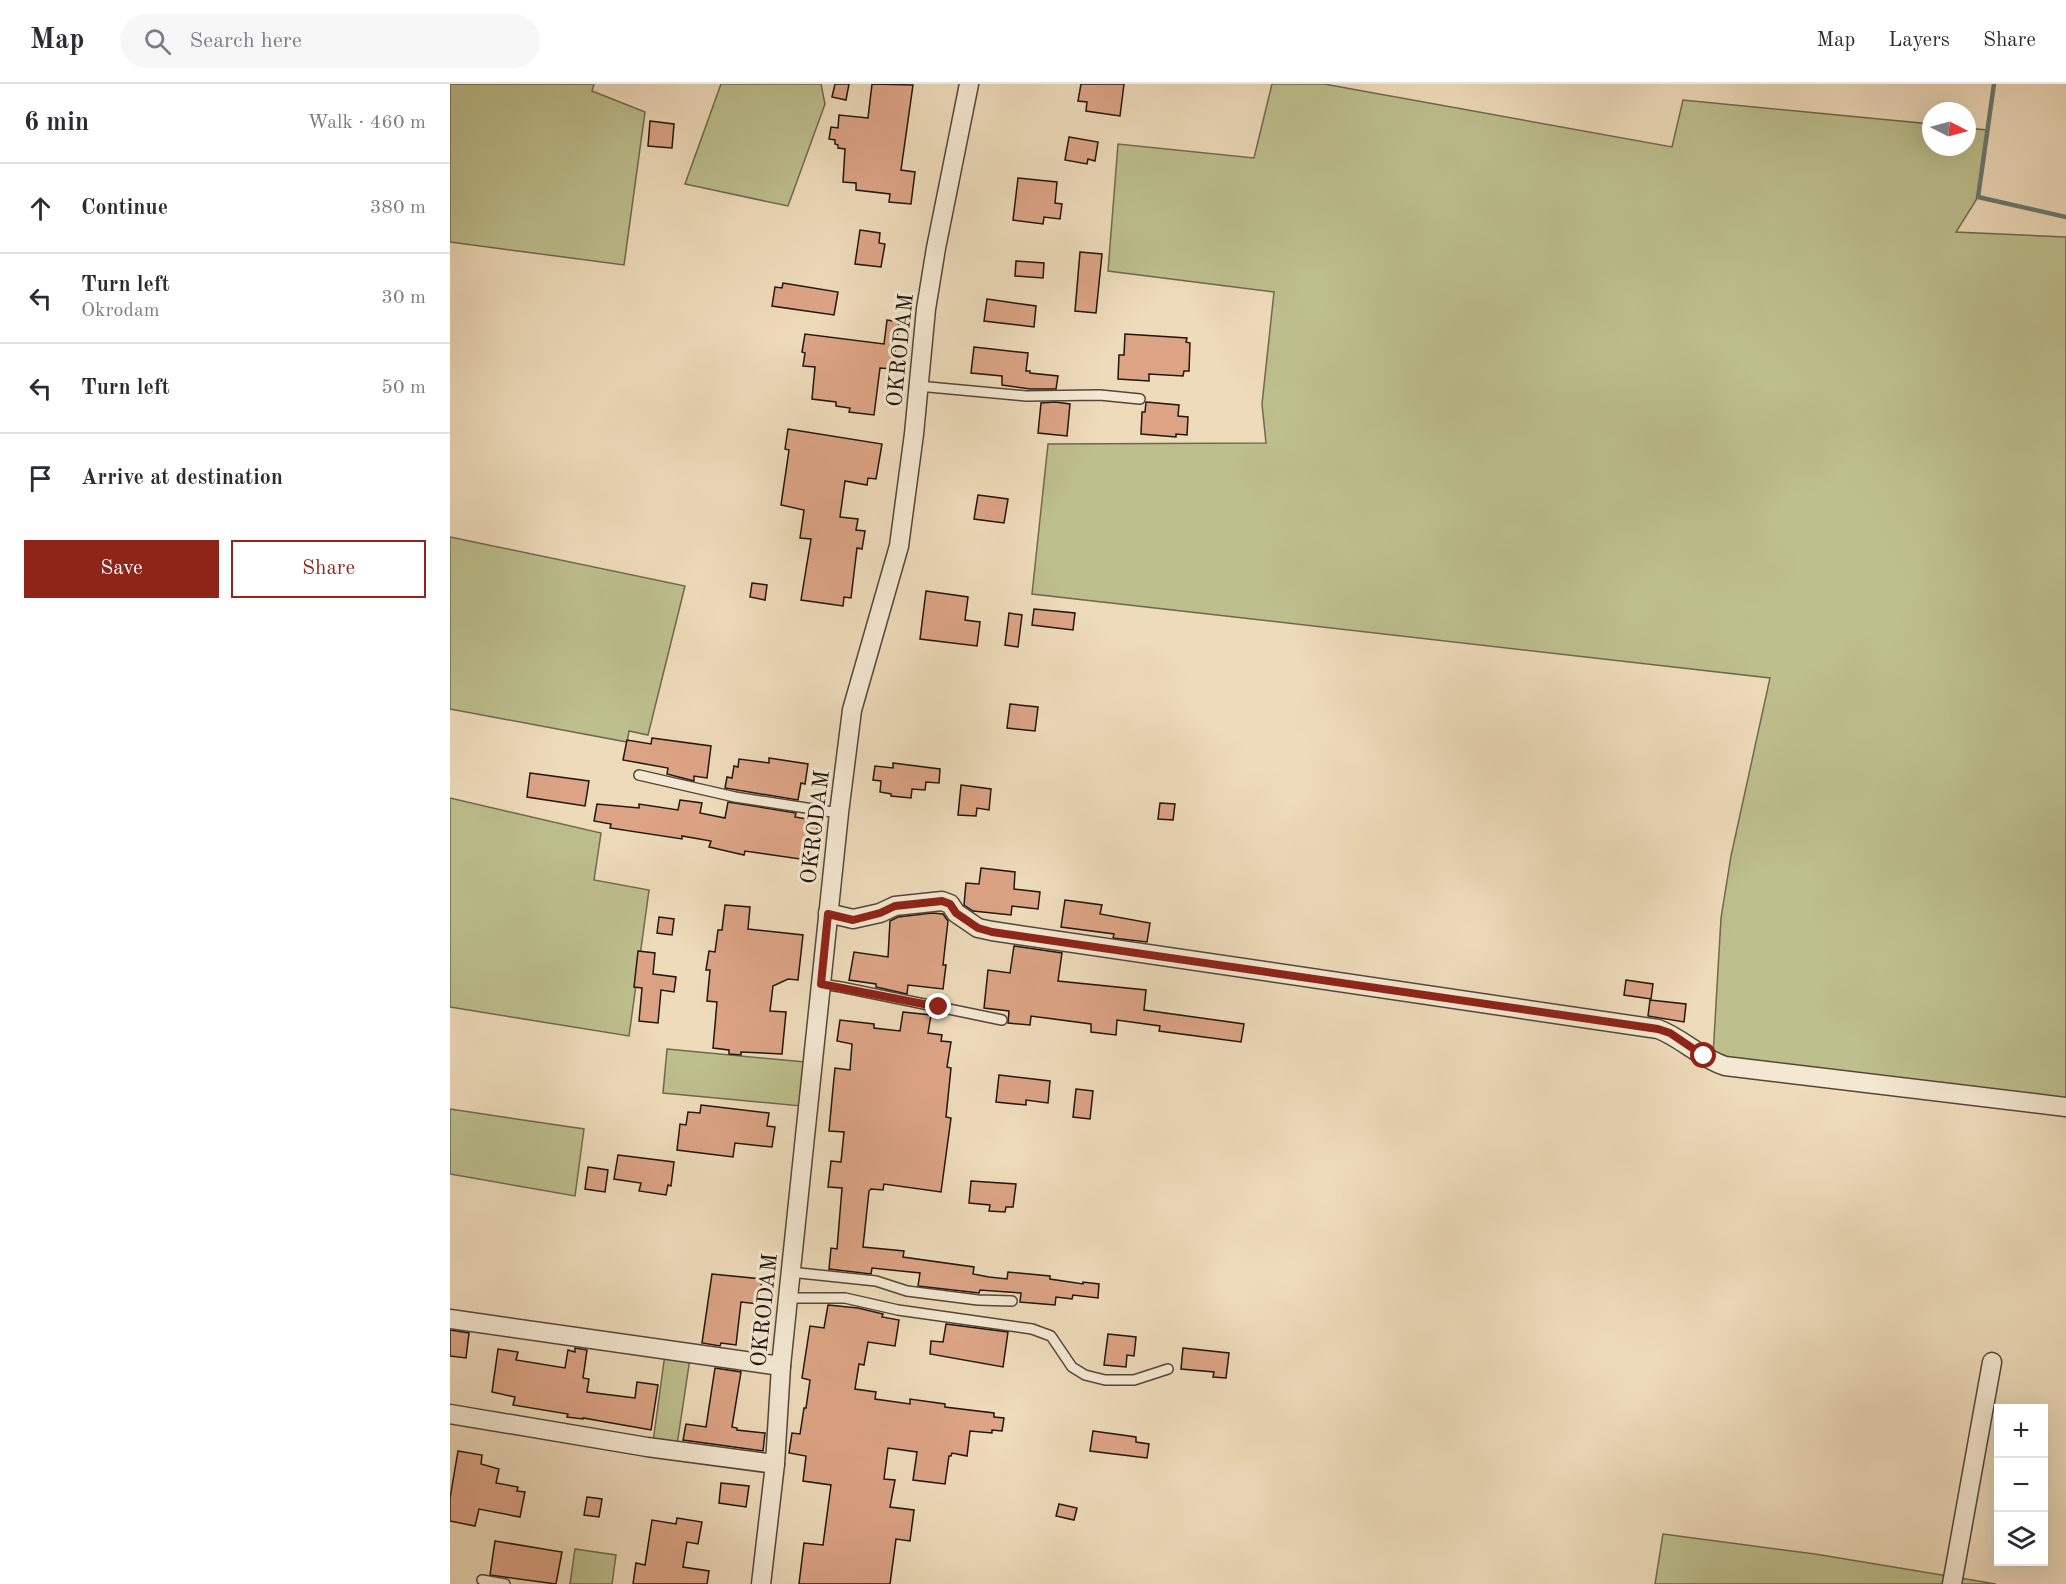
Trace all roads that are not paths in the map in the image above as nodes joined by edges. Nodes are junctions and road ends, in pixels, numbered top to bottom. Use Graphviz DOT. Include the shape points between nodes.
graph roads {
  1 [pos="969,84"];
  2 [pos="918,386"];
  3 [pos="1140,399"];
  4 [pos="639,775"];
  5 [pos="839,813"];
  6 [pos="828,914"];
  7 [pos="821,984"];
  8 [pos="1002,1020"];
  9 [pos="2066,1107"];
  10 [pos="790,1272"];
  11 [pos="788,1298"];
  12 [pos="1012,1301"];
  13 [pos="450,1319"];
  14 [pos="1992,1362"];
  15 [pos="781,1366"];
  16 [pos="1168,1369"];
  17 [pos="450,1414"];
  18 [pos="775,1464"];
  19 [pos="482,1580"];
  20 [pos="505,1584"];
  21 [pos="761,1584"];
  22 [pos="1952,1584"];
  1 -- 2 [label="street, OKRODAM" via="936,248"];
  2 -- 3 [label="lane" via="1026,396"];
  2 -- 5 [label="street, OKRODAM" via="899,546 852,710"];
  4 -- 5 [label="lane" via="735,797"];
  5 -- 6 [label="street, OKRODAM"];
  6 -- 7 [label="street, OKRODAM"];
  6 -- 9 [label="street" via="853,920 895,906 942,901 978,928 992,932 1658,1029 1713,1063 1725,1066"];
  7 -- 8 [label="lane"];
  7 -- 10 [label="street, OKRODAM"];
  10 -- 11 [label="street, OKRODAM"];
  10 -- 12 [label="lane" via="876,1281 907,1291"];
  11 -- 15 [label="street, OKRODAM"];
  11 -- 16 [label="lane" via="845,1298 898,1310 1032,1329 1051,1336 1072,1367 1105,1380 1134,1380"];
  13 -- 15 [label="street"];
  14 -- 22 [label="street"];
  15 -- 18 [label="street, OKRODAM"];
  17 -- 18 [label="street"];
  18 -- 21 [label="street, OKRODAM"];
  19 -- 20 [label="lane"];
}
